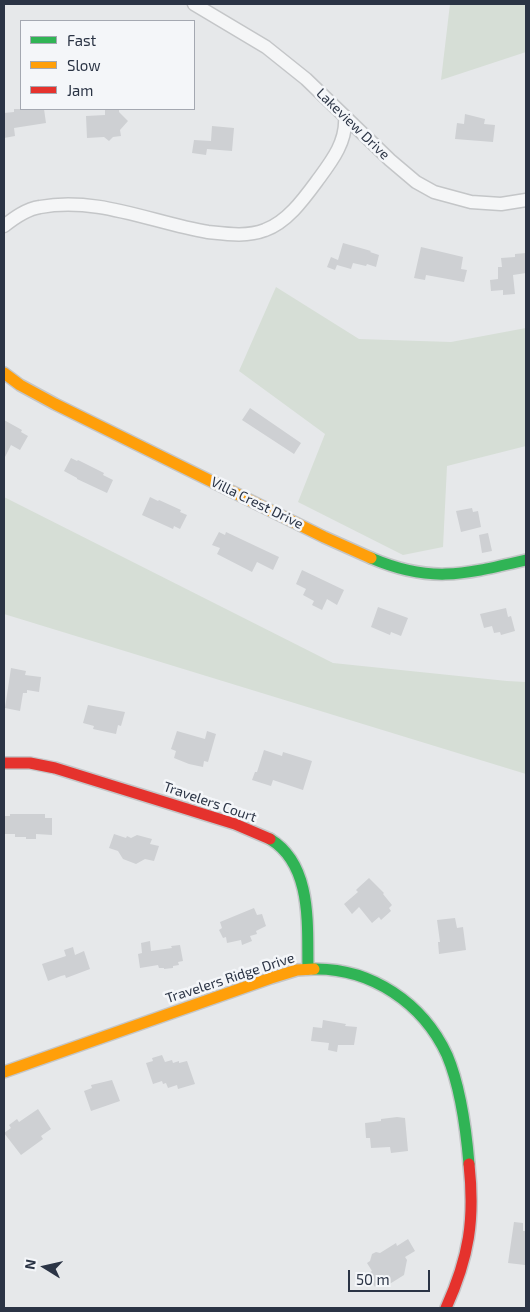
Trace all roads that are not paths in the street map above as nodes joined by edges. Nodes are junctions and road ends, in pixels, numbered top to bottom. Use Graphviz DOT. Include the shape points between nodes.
graph roads {
  1 [pos="194,4"];
  2 [pos="345,117"];
  3 [pos="526,200"];
  4 [pos="4,226"];
  5 [pos="4,373"];
  6 [pos="526,560"];
  7 [pos="4,764"];
  8 [pos="308,969"];
  9 [pos="4,1072"];
  10 [pos="446,1308"];
  1 -- 2 [label="street, Lakeview Drive" via="266,48 317,88"];
  2 -- 3 [label="street, Lakeview Drive" via="398,167 434,192 483,204"];
  2 -- 4 [label="street" via="344,137 318,180 289,214 264,230 244,234 220,233 75,204 40,207 21,214"];
  5 -- 6 [label="street, Villa Crest Drive" via="54,404 387,566 438,575 469,573"];
  7 -- 8 [label="street, Travelers Court" via="30,763 55,768 227,822 276,843 293,863 301,884 305,902"];
  8 -- 9 [label="street, Travelers Ridge Drive" via="265,979"];
  8 -- 10 [label="street, Travelers Ridge Drive" via="354,974 374,980 395,992 423,1016 447,1054 459,1093 474,1198 466,1258"];
}
